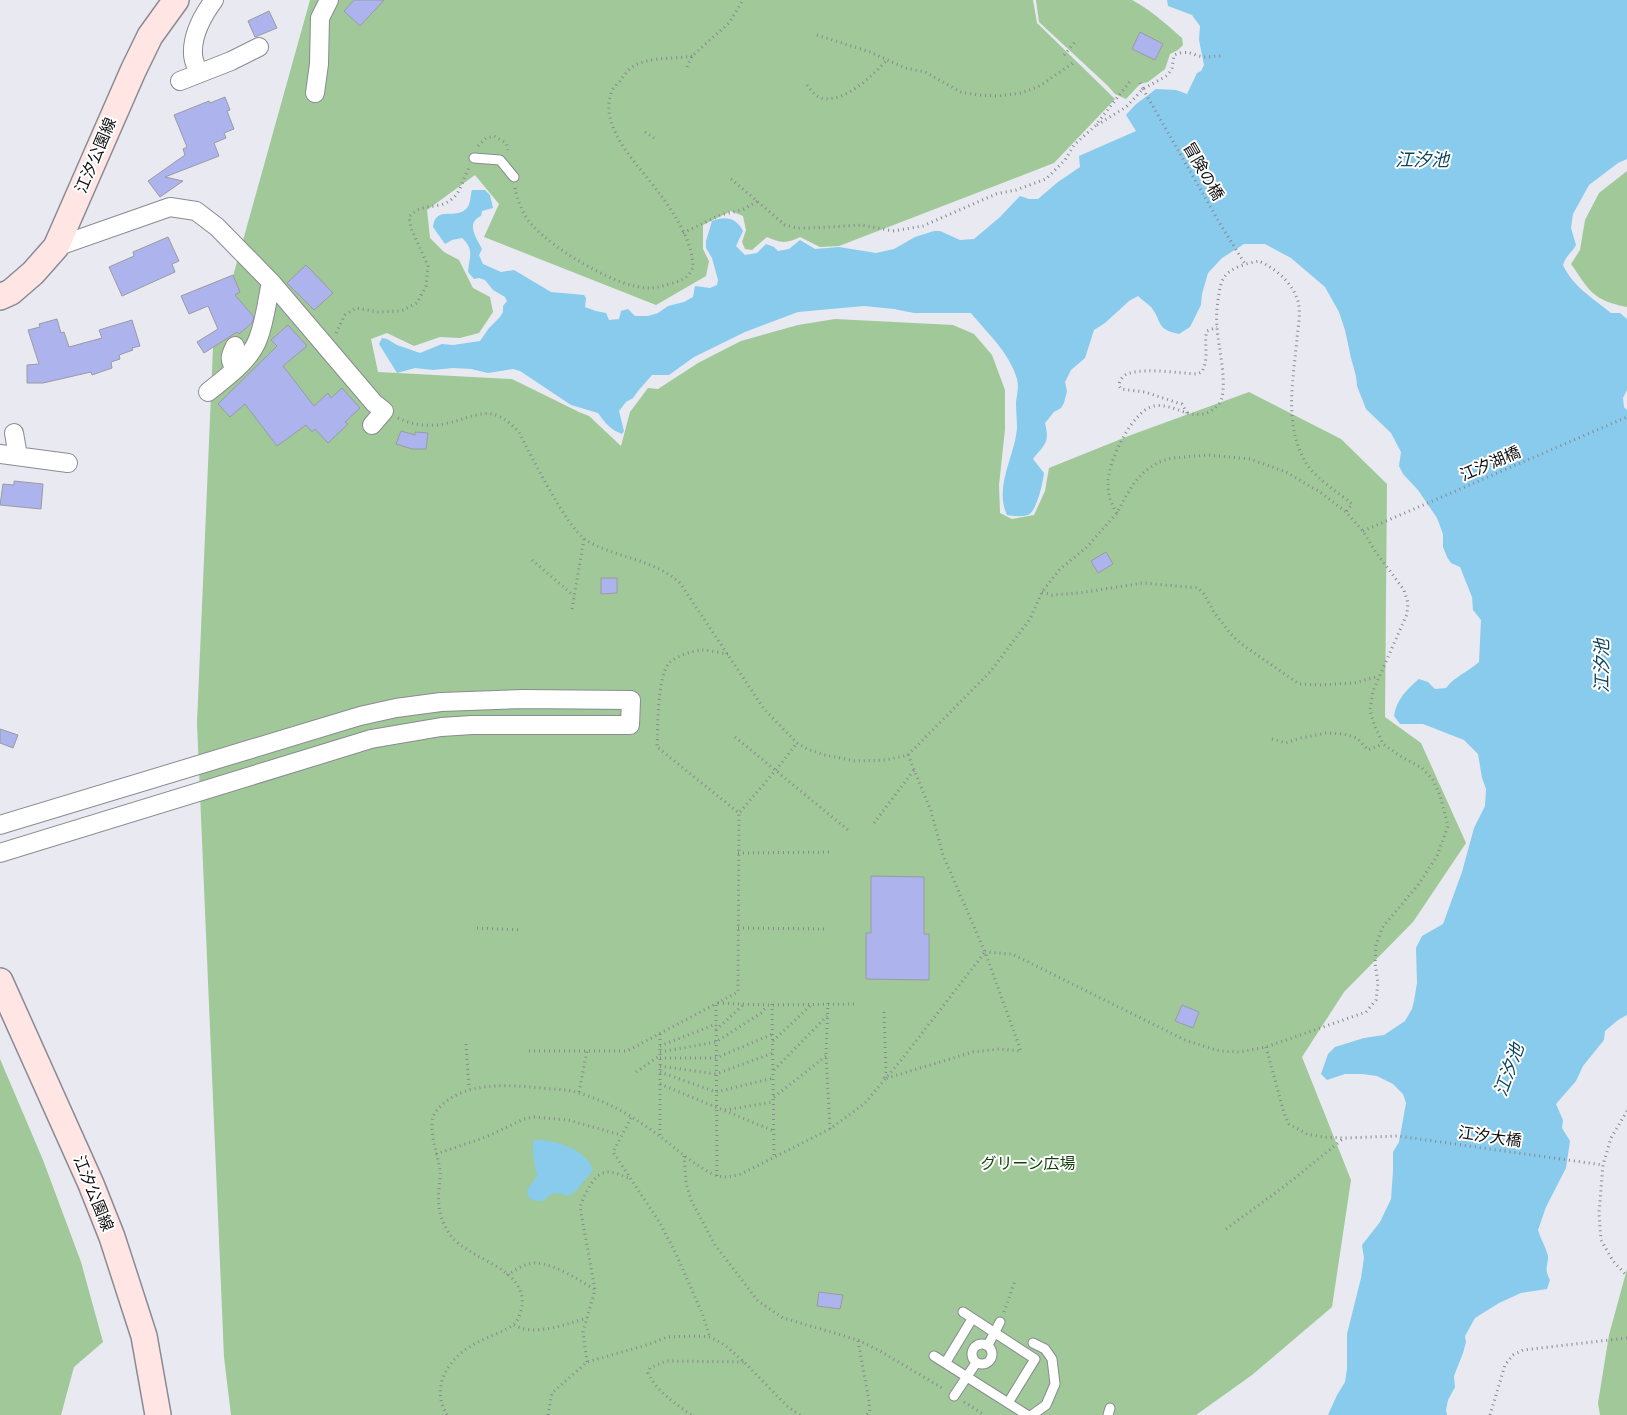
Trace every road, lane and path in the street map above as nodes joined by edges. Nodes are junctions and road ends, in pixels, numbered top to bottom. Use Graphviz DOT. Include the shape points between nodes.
graph roads {
  1 [pos="176,0"];
  2 [pos="214,0"];
  3 [pos="329,0"];
  4 [pos="743,0"];
  5 [pos="817,34"];
  6 [pos="1075,42"];
  7 [pos="259,47"];
  8 [pos="1064,55"];
  9 [pos="692,56"];
  10 [pos="1221,56"];
  11 [pos="887,60"];
  12 [pos="1072,63"];
  13 [pos="688,67"];
  14 [pos="198,74"];
  15 [pos="1131,80"];
  16 [pos="180,81"];
  17 [pos="1140,83"];
  18 [pos="807,85"];
  19 [pos="1143,89"];
  20 [pos="315,93"];
  21 [pos="1095,126"];
  22 [pos="645,132"];
  23 [pos="654,138"];
  24 [pos="474,158"];
  25 [pos="514,177"];
  26 [pos="731,179"];
  27 [pos="758,200"];
  28 [pos="683,233"];
  29 [pos="56,247"];
  30 [pos="1245,264"];
  31 [pos="271,282"];
  32 [pos="0,297"];
  33 [pos="1217,327"];
  34 [pos="235,346"];
  35 [pos="332,354"];
  36 [pos="236,368"];
  37 [pos="208,392"];
  38 [pos="384,411"];
  39 [pos="1187,413"];
  40 [pos="1627,418"];
  41 [pos="372,425"];
  42 [pos="14,433"];
  43 [pos="0,454"];
  44 [pos="18,456"];
  45 [pos="68,463"];
  46 [pos="1346,512"];
  47 [pos="1117,513"];
  48 [pos="1363,531"];
  49 [pos="584,539"];
  50 [pos="532,560"];
  51 [pos="1042,592"];
  52 [pos="574,596"];
  53 [pos="572,609"];
  54 [pos="728,654"];
  55 [pos="1380,676"];
  56 [pos="735,737"];
  57 [pos="1272,739"];
  58 [pos="797,743"];
  59 [pos="1383,744"];
  60 [pos="908,755"];
  61 [pos="776,770"];
  62 [pos="914,770"];
  63 [pos="738,813"];
  64 [pos="874,822"];
  65 [pos="0,825"];
  66 [pos="848,830"];
  67 [pos="833,852"];
  68 [pos="0,853"];
  69 [pos="738,853"];
  70 [pos="477,928"];
  71 [pos="738,928"];
  72 [pos="828,928"];
  73 [pos="522,930"];
  74 [pos="986,952"];
  75 [pos="0,981"];
  76 [pos="716,1003"];
  77 [pos="745,1004"];
  78 [pos="811,1004"];
  79 [pos="828,1004"];
  80 [pos="856,1004"];
  81 [pos="770,1005"];
  82 [pos="884,1012"];
  83 [pos="828,1015"];
  84 [pos="716,1024"];
  85 [pos="716,1030"];
  86 [pos="660,1034"];
  87 [pos="773,1034"];
  88 [pos="773,1041"];
  89 [pos="716,1042"];
  90 [pos="466,1044"];
  91 [pos="660,1046"];
  92 [pos="1266,1047"];
  93 [pos="529,1051"];
  94 [pos="587,1051"];
  95 [pos="773,1054"];
  96 [pos="660,1055"];
  97 [pos="826,1055"];
  98 [pos="716,1058"];
  99 [pos="660,1066"];
  100 [pos="773,1070"];
  101 [pos="636,1072"];
  102 [pos="660,1072"];
  103 [pos="716,1074"];
  104 [pos="773,1078"];
  105 [pos="884,1079"];
  106 [pos="660,1084"];
  107 [pos="469,1089"];
  108 [pos="579,1092"];
  109 [pos="716,1092"];
  110 [pos="774,1097"];
  111 [pos="774,1102"];
  112 [pos="716,1107"];
  113 [pos="724,1110"];
  114 [pos="1627,1111"];
  115 [pos="632,1118"];
  116 [pos="830,1129"];
  117 [pos="774,1131"];
  118 [pos="621,1136"];
  119 [pos="660,1136"];
  120 [pos="1344,1138"];
  121 [pos="436,1154"];
  122 [pos="684,1156"];
  123 [pos="774,1157"];
  124 [pos="1603,1165"];
  125 [pos="717,1176"];
  126 [pos="629,1178"];
  127 [pos="1226,1229"];
  128 [pos="507,1275"];
  129 [pos="1627,1276"];
  130 [pos="1015,1281"];
  131 [pos="594,1290"];
  132 [pos="963,1312"];
  133 [pos="588,1318"];
  134 [pos="972,1319"];
  135 [pos="1000,1322"];
  136 [pos="514,1325"];
  137 [pos="995,1332"];
  138 [pos="710,1337"];
  139 [pos="1627,1338"];
  140 [pos="858,1340"];
  141 [pos="959,1340"];
  142 [pos="1033,1343"];
  143 [pos="988,1345"];
  144 [pos="974,1348"];
  145 [pos="934,1356"];
  146 [pos="588,1362"];
  147 [pos="744,1362"];
  148 [pos="946,1362"];
  149 [pos="976,1363"];
  150 [pos="967,1376"];
  151 [pos="954,1396"];
  152 [pos="1008,1403"];
  153 [pos="158,1415"];
  154 [pos="448,1415"];
  155 [pos="548,1415"];
  156 [pos="691,1415"];
  157 [pos="800,1415"];
  158 [pos="866,1415"];
  159 [pos="985,1415"];
  160 [pos="1027,1415"];
  161 [pos="1032,1415"];
  162 [pos="1490,1415"];
  1 -- 29 [label="main road, 江汐公園線" via="150,36"];
  2 -- 14 [label="street" via="195,34 193,55"];
  3 -- 20 [label="street" via="320,18"];
  4 -- 9 [label="path" via="729,23"];
  5 -- 11 [label="path"];
  6 -- 8 [label="path"];
  7 -- 14 [label="street"];
  9 -- 13 [label="path"];
  9 -- 28 [label="path" via="658,58 636,64 611,92 609,110 614,131 675,215"];
  10 -- 19 [label="path" via="1202,56 1191,52 1174,55 1168,75"];
  11 -- 12 [label="path" via="926,72 960,92 998,96 1038,87"];
  11 -- 18 [label="path" via="852,91 832,98 820,98"];
  14 -- 16 [label="street"];
  15 -- 21 [label="path"];
  17 -- 19 [label="path, 冒険の橋"];
  19 -- 21 [label="path" via="1126,107"];
  19 -- 30 [label="path, 冒険の橋"];
  21 -- 27 [label="path" via="1074,145 1065,160 1046,179 996,194 922,226 893,230 862,225 796,228 768,212"];
  22 -- 23 [label="path"];
  24 -- 25 [label="lane" via="500,160"];
  24 -- 25 [label="path" via="478,145 494,136 506,143"];
  24 -- 35 [label="path" via="452,200 416,209 409,217 428,266 426,286 417,303 401,311 378,312 356,308 345,315 337,330"];
  25 -- 28 [label="path" via="516,194 532,226 591,268 623,282 649,288 685,278 693,268 693,256"];
  26 -- 27 [label="path"];
  27 -- 28 [label="path" via="742,210 720,215"];
  29 -- 31 [label="street" via="170,207 196,212 217,227"];
  29 -- 32 [label="main road, 江汐公園線" via="33,273"];
  30 -- 33 [label="path" via="1224,277 1218,298"];
  30 -- 46 [label="path" via="1259,260 1278,272 1292,287 1298,302 1299,322 1292,424 1309,467 1352,504"];
  31 -- 35 [label="street"];
  31 -- 36 [label="street" via="258,340"];
  33 -- 39 [label="path" via="1223,384 1220,404 1198,416"];
  33 -- 39 [label="path" via="1207,331 1207,354 1202,372 1129,373 1119,382 1121,389 1146,392 1182,404"];
  34 -- 36 [label="street" via="230,362"];
  35 -- 38 [label="street"];
  36 -- 37 [label="street"];
  38 -- 41 [label="street"];
  38 -- 49 [label="path" via="419,425 442,424 481,412 508,421 519,432 568,520"];
  39 -- 47 [label="path" via="1153,406 1138,415 1119,446 1109,471 1111,504"];
  40 -- 48 [label="path, 江汐湖橋"];
  42 -- 44 [label="street"];
  43 -- 44 [label="street"];
  44 -- 45 [label="street"];
  46 -- 47 [label="path" via="1286,472 1250,459 1208,455 1172,458 1145,471"];
  46 -- 48 [label="path"];
  47 -- 51 [label="path" via="1087,547 1060,569"];
  48 -- 55 [label="path" via="1404,590 1408,602 1407,614"];
  49 -- 52 [label="path"];
  49 -- 54 [label="path" via="658,568 680,582"];
  50 -- 52 [label="path"];
  51 -- 55 [label="path" via="1052,595 1079,593 1143,584 1198,588 1240,643 1299,684 1354,683"];
  51 -- 60 [label="path" via="1030,619 990,672"];
  52 -- 53 [label="path"];
  54 -- 58 [label="path" via="764,709"];
  54 -- 63 [label="path" via="701,650 680,656 669,664 660,692 657,747"];
  55 -- 59 [label="path" via="1370,710"];
  56 -- 61 [label="path"];
  57 -- 59 [label="path" via="1286,743 1326,733 1357,738 1368,750"];
  58 -- 60 [label="path" via="825,755 855,761"];
  58 -- 61 [label="path"];
  59 -- 92 [label="path" via="1422,768 1433,780 1448,826 1437,856 1418,885 1382,928 1376,945 1376,1000 1366,1012"];
  60 -- 62 [label="path"];
  61 -- 63 [label="path"];
  61 -- 66 [label="path"];
  62 -- 64 [label="path"];
  62 -- 74 [label="path" via="944,855"];
  63 -- 69 [label="path"];
  65 -- 68 [label="street" via="360,716 396,708 441,702 523,699 631,700 630,725 472,725 371,739"];
  67 -- 69 [label="path"];
  69 -- 71 [label="path"];
  70 -- 73 [label="path"];
  71 -- 72 [label="path"];
  71 -- 76 [label="path" via="738,992"];
  74 -- 92 [label="path" via="1012,954 1187,1041 1220,1051 1240,1052"];
  74 -- 105 [label="path"];
  74 -- 105 [label="path" via="1021,1051 973,1052"];
  75 -- 153 [label="main road, 江汐公園線" via="92,1184 112,1236 144,1336"];
  76 -- 77 [label="path"];
  76 -- 84 [label="path"];
  76 -- 86 [label="path"];
  77 -- 81 [label="path"];
  77 -- 85 [label="path"];
  78 -- 79 [label="path"];
  78 -- 81 [label="path"];
  78 -- 88 [label="path"];
  79 -- 80 [label="path"];
  79 -- 83 [label="path"];
  81 -- 87 [label="path"];
  81 -- 89 [label="path"];
  82 -- 105 [label="path"];
  83 -- 97 [label="path"];
  83 -- 100 [label="path"];
  84 -- 85 [label="path"];
  84 -- 91 [label="path"];
  85 -- 89 [label="path"];
  86 -- 91 [label="path"];
  86 -- 94 [label="path" via="627,1051"];
  87 -- 88 [label="path"];
  87 -- 98 [label="path"];
  88 -- 95 [label="path"];
  89 -- 96 [label="path"];
  89 -- 98 [label="path"];
  90 -- 107 [label="path"];
  91 -- 96 [label="path"];
  92 -- 120 [label="path, 江汐大橋" via="1290,1124 1307,1134"];
  93 -- 94 [label="path"];
  94 -- 108 [label="path"];
  95 -- 100 [label="path"];
  95 -- 103 [label="path"];
  96 -- 98 [label="path"];
  96 -- 99 [label="path"];
  96 -- 101 [label="path"];
  97 -- 110 [label="path"];
  97 -- 116 [label="path"];
  98 -- 103 [label="path"];
  99 -- 102 [label="path"];
  99 -- 103 [label="path"];
  100 -- 104 [label="path"];
  102 -- 106 [label="path"];
  102 -- 109 [label="path"];
  103 -- 109 [label="path"];
  104 -- 109 [label="path"];
  104 -- 110 [label="path"];
  105 -- 116 [label="path" via="864,1103"];
  106 -- 112 [label="path"];
  106 -- 119 [label="path"];
  107 -- 108 [label="path" via="486,1086"];
  107 -- 121 [label="path" via="435,1111 432,1122"];
  108 -- 115 [label="path"];
  109 -- 112 [label="path"];
  110 -- 111 [label="path"];
  111 -- 113 [label="path"];
  111 -- 117 [label="path"];
  112 -- 113 [label="path"];
  112 -- 125 [label="path"];
  113 -- 117 [label="path"];
  114 -- 124 [label="path" via="1611,1138"];
  115 -- 118 [label="path"];
  115 -- 119 [label="path"];
  116 -- 123 [label="path"];
  117 -- 123 [label="path"];
  118 -- 121 [label="path" via="568,1120 534,1117"];
  118 -- 126 [label="path" via="613,1152"];
  119 -- 122 [label="path"];
  120 -- 124 [label="path, 江汐大橋" via="1398,1136"];
  120 -- 127 [label="path"];
  121 -- 128 [label="path" via="440,1172 439,1214 452,1236 468,1251 498,1266"];
  122 -- 125 [label="path"];
  122 -- 140 [label="path" via="691,1200 715,1245 758,1302 783,1318"];
  123 -- 125 [label="path" via="741,1174 726,1178"];
  124 -- 129 [label="path" via="1599,1213 1601,1240 1613,1261"];
  126 -- 131 [label="path" via="602,1173 595,1179 580,1207"];
  126 -- 138 [label="path" via="660,1223 676,1254"];
  128 -- 131 [label="path" via="530,1263 543,1264 575,1276"];
  128 -- 136 [label="path" via="521,1291 521,1313"];
  130 -- 135 [label="path"];
  131 -- 133 [label="path"];
  132 -- 134 [label="lane"];
  133 -- 136 [label="path" via="543,1329 521,1329"];
  133 -- 146 [label="path" via="583,1332"];
  134 -- 137 [label="lane"];
  134 -- 141 [label="lane"];
  135 -- 137 [label="lane"];
  136 -- 154 [label="path" via="468,1347 446,1371 440,1397"];
  137 -- 143 [label="lane"];
  137 -- 152 [label="lane" via="1035,1359"];
  138 -- 146 [label="path" via="667,1337"];
  138 -- 147 [label="path"];
  139 -- 162 [label="path" via="1523,1350 1513,1355 1506,1365"];
  140 -- 151 [label="path"];
  140 -- 158 [label="path" via="869,1400 870,1412"];
  141 -- 144 [label="lane"];
  141 -- 148 [label="lane"];
  142 -- 161 [label="lane" via="1045,1349 1052,1359 1055,1384 1046,1405"];
  143 -- 144 [label="lane"];
  143 -- 149 [label="lane" via="991,1358 985,1364"];
  144 -- 149 [label="lane" via="972,1358"];
  145 -- 148 [label="lane"];
  146 -- 155 [label="path" via="552,1393"];
  147 -- 156 [label="path" via="666,1361 650,1368 648,1373 654,1384 671,1402"];
  147 -- 157 [label="path"];
  148 -- 150 [label="lane"];
  149 -- 150 [label="lane"];
  150 -- 151 [label="lane"];
  150 -- 152 [label="lane"];
  151 -- 159 [label="path"];
  152 -- 160 [label="lane"];
}
